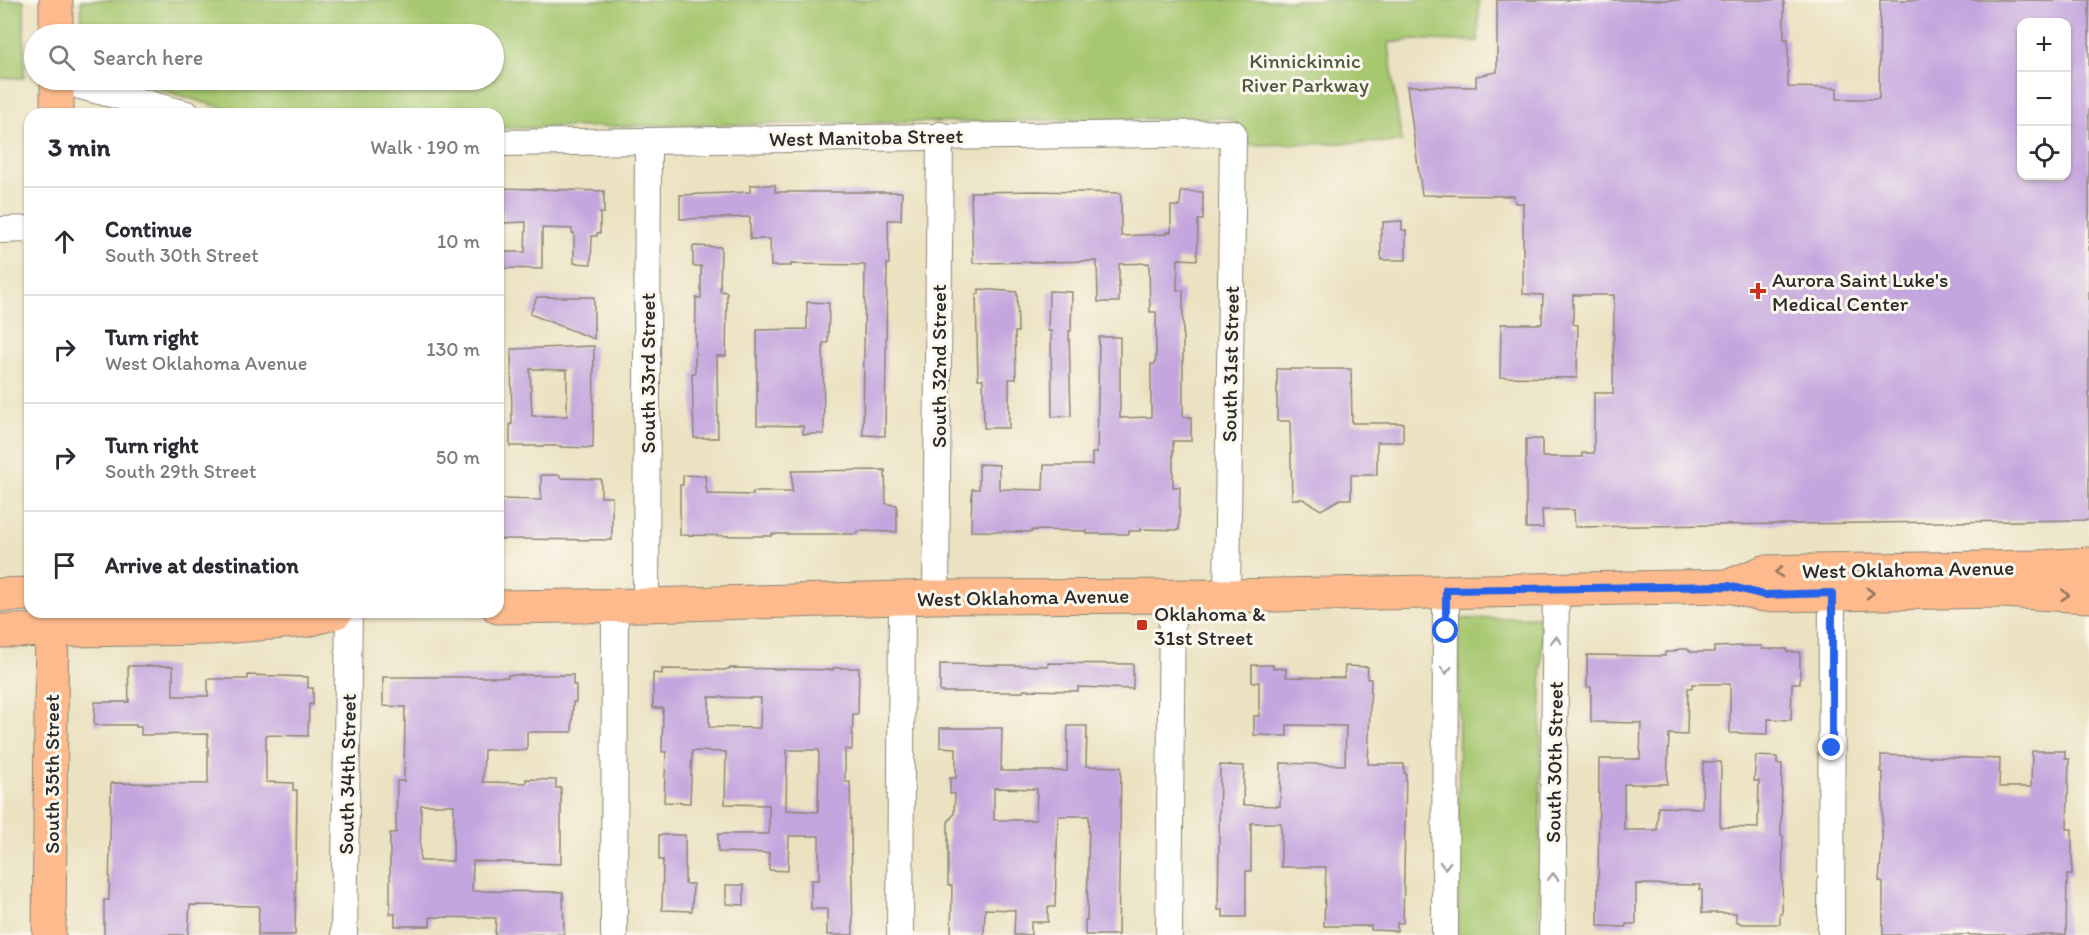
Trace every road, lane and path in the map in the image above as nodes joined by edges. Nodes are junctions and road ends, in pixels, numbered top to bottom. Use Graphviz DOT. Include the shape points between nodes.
graph roads {
  1 [pos="56,0"];
  2 [pos="57,24"];
  3 [pos="57,90"];
  4 [pos="95,90"];
  5 [pos="57,108"];
  6 [pos="164,108"];
  7 [pos="1233,133"];
  8 [pos="940,135"];
  9 [pos="648,141"];
  10 [pos="504,143"];
  11 [pos="0,230"];
  12 [pos="24,230"];
  13 [pos="2089,564"];
  14 [pos="1832,582"];
  15 [pos="1556,589"];
  16 [pos="1446,590"];
  17 [pos="24,594"];
  18 [pos="0,595"];
  19 [pos="1172,595"];
  20 [pos="1227,596"];
  21 [pos="2089,596"];
  22 [pos="936,597"];
  23 [pos="902,599"];
  24 [pos="631,605"];
  25 [pos="504,607"];
  26 [pos="315,618"];
  27 [pos="349,618"];
  28 [pos="52,621"];
  29 [pos="0,630"];
  30 [pos="49,935"];
  31 [pos="344,935"];
  32 [pos="614,935"];
  33 [pos="900,935"];
  34 [pos="1169,935"];
  35 [pos="1445,935"];
  36 [pos="1552,935"];
  37 [pos="1831,935"];
  1 -- 2 [label="main road"];
  3 -- 5 [label="main road"];
  4 -- 6 [label="street"];
  7 -- 8 [label="street, West Manitoba Street"];
  7 -- 20 [label="street, South 31st Street"];
  8 -- 9 [label="street, West Manitoba Street"];
  8 -- 22 [label="street, South 32nd Street"];
  9 -- 10 [label="street, West Manitoba Street"];
  9 -- 24 [label="street, South 33rd Street"];
  11 -- 12 [label="street"];
  13 -- 14 [label="main road, West Oklahoma Avenue"];
  14 -- 15 [label="main road, West Oklahoma Avenue" via="1764,595 1729,586"];
  14 -- 21 [label="main road, West Oklahoma Avenue, one-way"];
  14 -- 37 [label="street"];
  15 -- 16 [label="main road, West Oklahoma Avenue"];
  36 -- 15 [label="street, South 30th Street, one-way"];
  16 -- 20 [label="main road, West Oklahoma Avenue"];
  16 -- 35 [label="street, one-way"];
  17 -- 18 [label="main road"];
  19 -- 20 [label="main road, West Oklahoma Avenue"];
  19 -- 22 [label="main road, West Oklahoma Avenue"];
  19 -- 34 [label="street"];
  22 -- 23 [label="main road, West Oklahoma Avenue"];
  23 -- 24 [label="main road, West Oklahoma Avenue"];
  23 -- 33 [label="street"];
  24 -- 25 [label="main road, West Oklahoma Avenue"];
  24 -- 32 [label="street, South 33rd Street"];
  26 -- 28 [label="main road" via="209,628"];
  27 -- 31 [label="street, South 34th Street"];
  28 -- 29 [label="main road"];
  28 -- 30 [label="main road, South 35th Street"];
}
